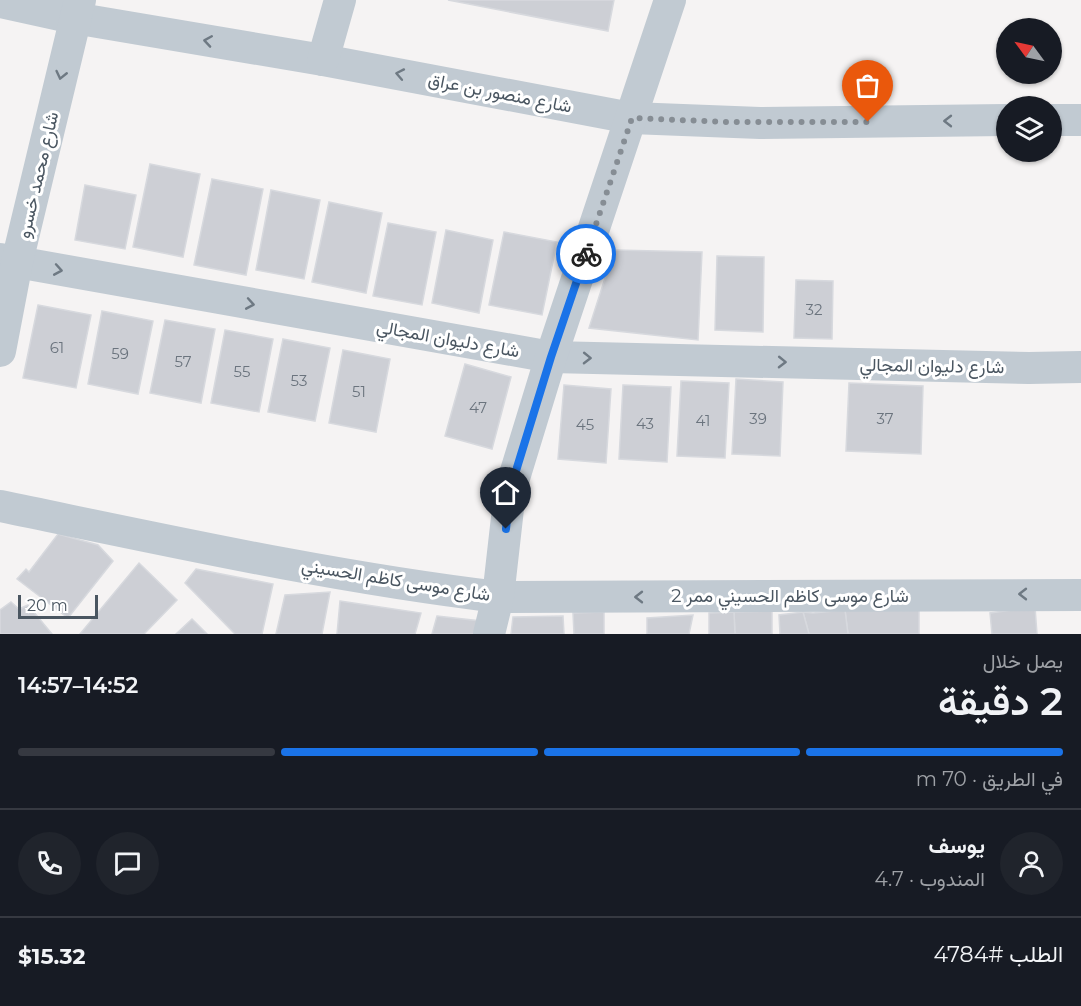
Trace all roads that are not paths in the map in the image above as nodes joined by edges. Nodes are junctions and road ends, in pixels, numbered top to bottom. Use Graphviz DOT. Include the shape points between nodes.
graph roads {
  1 [pos="340,0"];
  2 [pos="670,0"];
  3 [pos="0,2"];
  4 [pos="77,9"];
  5 [pos="323,60"];
  6 [pos="632,118"];
  7 [pos="996,120"];
  8 [pos="1062,120"];
  9 [pos="1081,120"];
  10 [pos="9,261"];
  11 [pos="0,351"];
  12 [pos="551,357"];
  13 [pos="1081,367"];
  14 [pos="0,506"];
  15 [pos="1081,595"];
  16 [pos="498,597"];
  17 [pos="489,634"];
  1 -- 5 [label="street"];
  2 -- 6 [label="street, شارع موسى كاظم الحسيني"];
  3 -- 4 [label="street, شارع منصور بن عراق"];
  5 -- 4 [label="street, شارع منصور بن عراق, one-way"];
  4 -- 10 [label="street, شارع محمد خسرو, one-way"];
  6 -- 5 [label="street, شارع منصور بن عراق, one-way"];
  7 -- 6 [label="street, شارع منصور بن عراق, one-way" via="737,123"];
  6 -- 12 [label="street, شارع موسى كاظم الحسيني"];
  8 -- 9 [label="street"];
  10 -- 11 [label="street, شارع محمد خسرو"];
  10 -- 12 [label="street, شارع دليوان المجالي, one-way"];
  12 -- 13 [label="street, شارع دليوان المجالي, one-way"];
  12 -- 16 [label="street, شارع موسى كاظم الحسيني" via="510,491"];
  14 -- 16 [label="street, شارع موسى كاظم الحسيني" via="272,560"];
  15 -- 16 [label="street, شارع موسى كاظم الحسيني ممر 2, one-way"];
  16 -- 17 [label="street"];
}
